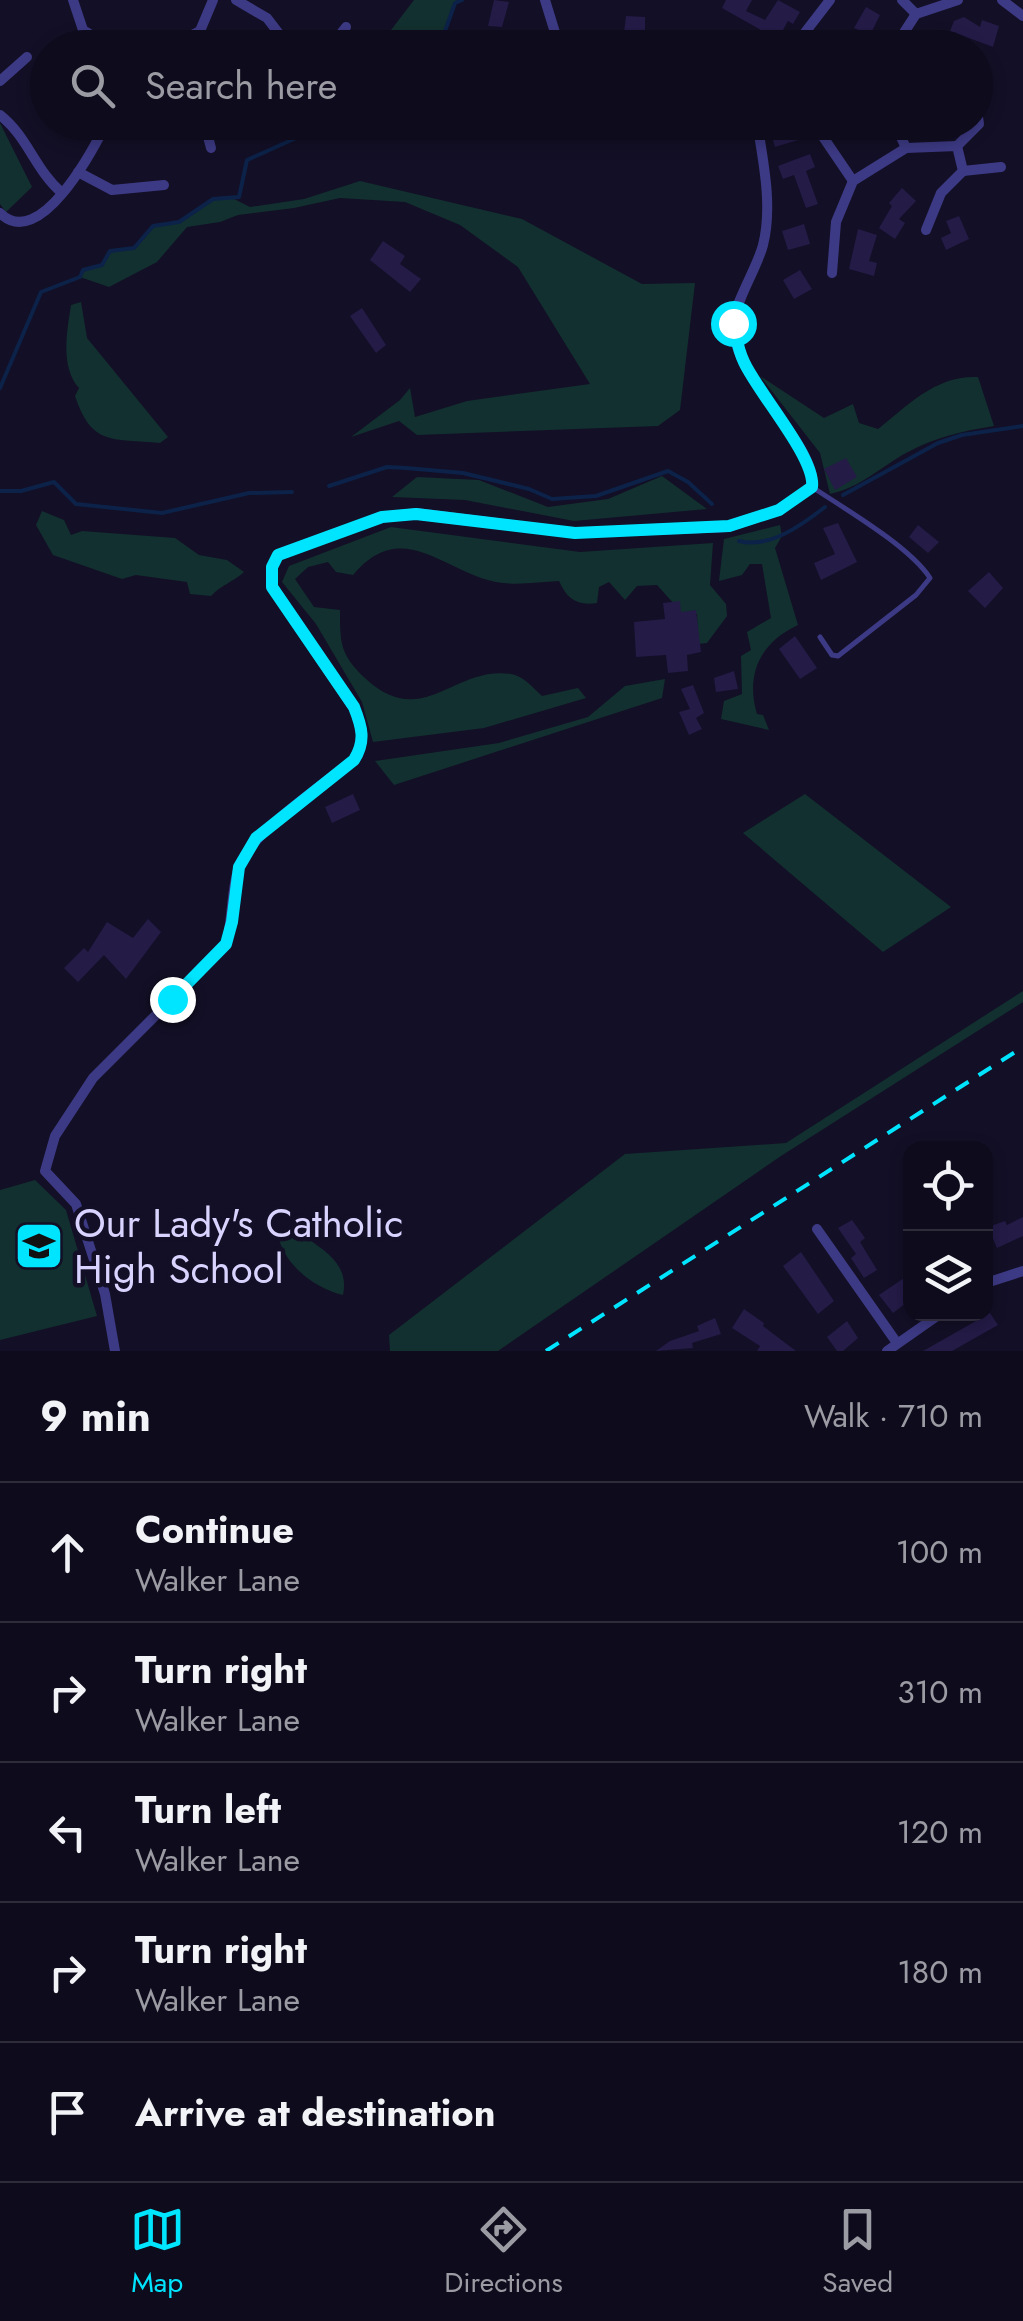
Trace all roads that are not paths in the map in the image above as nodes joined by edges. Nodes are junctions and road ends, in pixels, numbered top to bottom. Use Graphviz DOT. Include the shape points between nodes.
graph roads {
  1 [pos="72,0"];
  2 [pos="214,0"];
  3 [pos="236,0"];
  4 [pos="545,0"];
  5 [pos="829,0"];
  6 [pos="902,0"];
  7 [pos="958,0"];
  8 [pos="1002,0"];
  9 [pos="916,14"];
  10 [pos="1023,16"];
  11 [pos="346,27"];
  12 [pos="83,30"];
  13 [pos="200,30"];
  14 [pos="276,30"];
  15 [pos="344,30"];
  16 [pos="554,30"];
  17 [pos="806,30"];
  18 [pos="906,30"];
  19 [pos="27,57"];
  20 [pos="0,81"];
  21 [pos="0,115"];
  22 [pos="97,140"];
  23 [pos="208,140"];
  24 [pos="760,140"];
  25 [pos="824,140"];
  26 [pos="902,140"];
  27 [pos="963,140"];
  28 [pos="957,146"];
  29 [pos="210,148"];
  30 [pos="906,148"];
  31 [pos="1001,167"];
  32 [pos="963,171"];
  33 [pos="78,172"];
  34 [pos="853,181"];
  35 [pos="164,185"];
  36 [pos="62,192"];
  37 [pos="0,213"];
  38 [pos="926,230"];
  39 [pos="832,274"];
  40 [pos="812,487"];
  41 [pos="820,637"];
  42 [pos="817,1228"];
  43 [pos="1023,1270"];
  44 [pos="993,1277"];
  45 [pos="930,1321"];
  46 [pos="892,1347"];
  47 [pos="115,1351"];
  1 -- 12 [label="street"];
  2 -- 13 [label="street"];
  3 -- 14 [label="street"];
  4 -- 16 [label="street"];
  5 -- 17 [label="street"];
  6 -- 9 [label="street"];
  7 -- 9 [label="street"];
  8 -- 10 [label="street"];
  9 -- 18 [label="street"];
  11 -- 15 [label="street"];
  19 -- 20 [label="street"];
  21 -- 36 [label="street"];
  22 -- 33 [label="street"];
  23 -- 29 [label="street"];
  24 -- 40 [label="street" via="764,243 733,323 743,360 805,458"];
  25 -- 34 [label="street"];
  26 -- 30 [label="street"];
  27 -- 28 [label="street"];
  28 -- 30 [label="street"];
  28 -- 32 [label="street"];
  30 -- 34 [label="street"];
  31 -- 32 [label="street"];
  32 -- 38 [label="street" via="941,192"];
  33 -- 35 [label="street" via="112,190"];
  33 -- 36 [label="street"];
  34 -- 39 [label="street" via="836,222"];
  36 -- 37 [label="street" via="45,213 22,223"];
  40 -- 41 [label="lane" via="930,578 838,656"];
  40 -- 47 [label="street" via="779,510 729,526 575,533 416,514 382,517 278,555 272,587 354,707 362,747 256,838 239,867 226,944 93,1078 54,1136 45,1170 76,1204"];
  42 -- 46 [label="street"];
  43 -- 44 [label="street"];
  45 -- 46 [label="street"];
}
